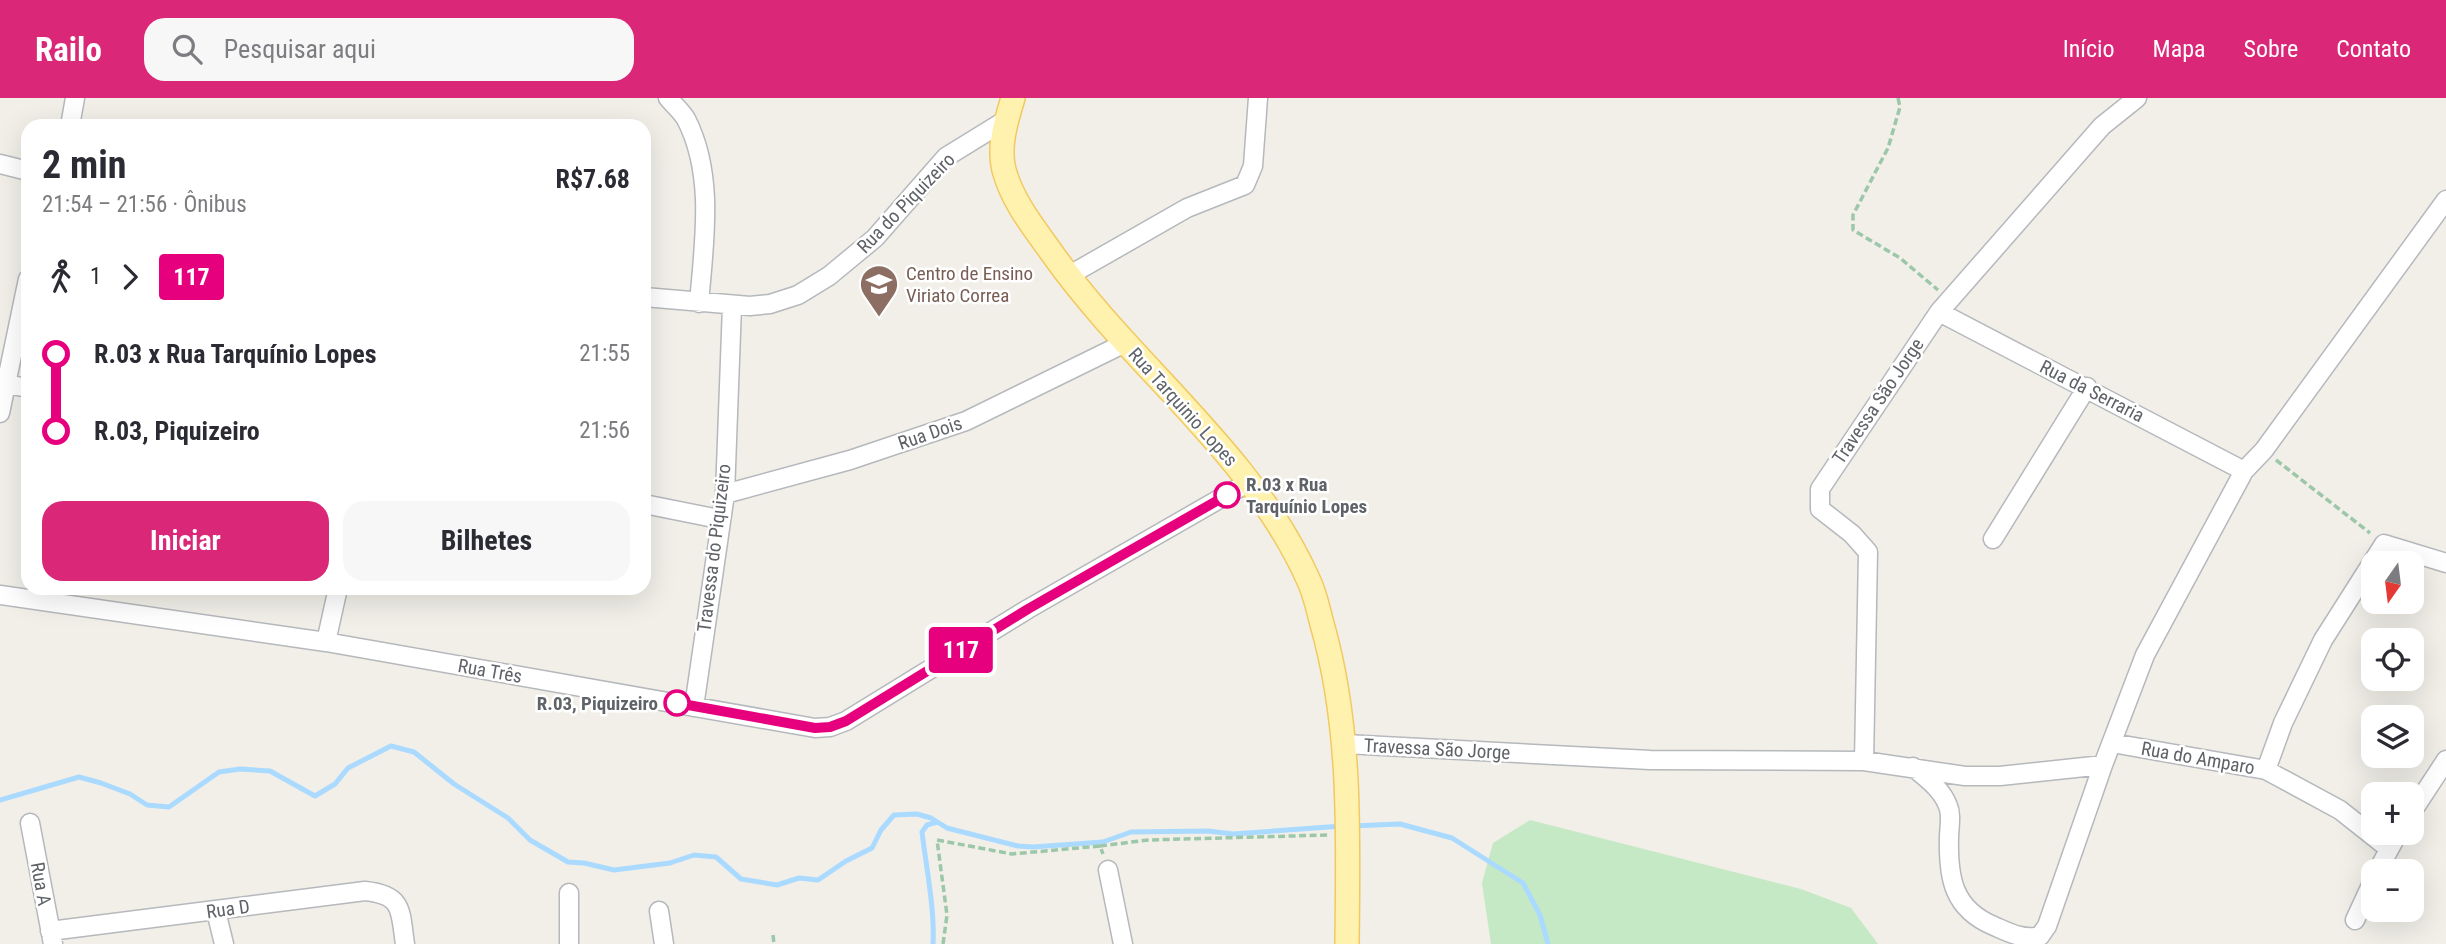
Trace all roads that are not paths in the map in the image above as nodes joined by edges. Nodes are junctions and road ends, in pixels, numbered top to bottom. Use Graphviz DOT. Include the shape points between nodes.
graph roads {
  1 [pos="75,98"];
  2 [pos="668,98"];
  3 [pos="1013,98"];
  4 [pos="1258,98"];
  5 [pos="2137,98"];
  6 [pos="71,119"];
  7 [pos="1006,120"];
  8 [pos="0,164"];
  9 [pos="21,169"];
  10 [pos="2446,200"];
  11 [pos="1068,276"];
  12 [pos="21,298"];
  13 [pos="651,298"];
  14 [pos="699,303"];
  15 [pos="732,306"];
  16 [pos="1944,306"];
  17 [pos="8,333"];
  18 [pos="1125,342"];
  19 [pos="6,384"];
  20 [pos="21,387"];
  21 [pos="2087,387"];
  22 [pos="0,413"];
  23 [pos="2244,471"];
  24 [pos="1249,482"];
  25 [pos="724,494"];
  26 [pos="651,505"];
  27 [pos="719,519"];
  28 [pos="1993,539"];
  29 [pos="2446,563"];
  30 [pos="0,595"];
  31 [pos="336,595"];
  32 [pos="326,642"];
  33 [pos="694,707"];
  34 [pos="2112,743"];
  35 [pos="1345,744"];
  36 [pos="2446,760"];
  37 [pos="1864,761"];
  38 [pos="2103,765"];
  39 [pos="1913,767"];
  40 [pos="2266,770"];
  41 [pos="2424,794"];
  42 [pos="2361,822"];
  43 [pos="30,823"];
  44 [pos="1108,870"];
  45 [pos="569,893"];
  46 [pos="2361,909"];
  47 [pos="216,911"];
  48 [pos="659,911"];
  49 [pos="2356,920"];
  50 [pos="51,938"];
  51 [pos="223,944"];
  52 [pos="405,944"];
  53 [pos="569,944"];
  54 [pos="664,944"];
  55 [pos="1123,944"];
  56 [pos="1347,944"];
  1 -- 6 [label="street"];
  2 -- 14 [label="street" via="685,118 699,154 704,186"];
  3 -- 7 [label="main road, Rua Tarquinio Lopes"];
  4 -- 11 [label="street" via="1253,166 1245,185 1186,208"];
  5 -- 16 [label="street, Travessa São Jorge" via="2102,126"];
  7 -- 11 [label="main road, Rua Tarquinio Lopes" via="1003,169 1021,210"];
  7 -- 15 [label="street, Rua do Piquizeiro" via="946,157 875,238 829,276 798,295 771,304"];
  8 -- 9 [label="street"];
  10 -- 23 [label="street"];
  11 -- 18 [label="main road, Rua Tarquinio Lopes"];
  12 -- 17 [label="street"];
  13 -- 14 [label="street, Rua do Piquizeiro"];
  14 -- 15 [label="street, Rua do Piquizeiro"];
  15 -- 25 [label="street, Travessa do Piquizeiro"];
  16 -- 21 [label="street, Rua da Serraria"];
  16 -- 37 [label="street, Travessa São Jorge" via="1820,489 1820,509 1868,552"];
  17 -- 19 [label="street"];
  18 -- 24 [label="main road, Rua Tarquinio Lopes" via="1193,412"];
  18 -- 25 [label="street, Rua Dois" via="967,421 850,460"];
  19 -- 20 [label="street"];
  19 -- 22 [label="street"];
  21 -- 23 [label="street, Rua da Serraria"];
  21 -- 28 [label="street"];
  23 -- 34 [label="street" via="2146,655"];
  24 -- 33 [label="street, Rua Três" via="846,721 815,728"];
  24 -- 35 [label="main road, Rua Tarquinio Lopes" via="1291,544 1310,582 1330,651"];
  25 -- 27 [label="street, Travessa do Piquizeiro"];
  26 -- 27 [label="street"];
  27 -- 33 [label="street, Travessa do Piquizeiro"];
  29 -- 40 [label="street" via="2384,544 2323,640"];
  30 -- 32 [label="street, Rua Três"];
  31 -- 32 [label="street"];
  32 -- 33 [label="street, Rua Três"];
  34 -- 38 [label="street"];
  34 -- 40 [label="street, Rua do Amparo"];
  35 -- 37 [label="street, Travessa São Jorge" via="1650,760"];
  35 -- 56 [label="main road, Rua Tarquinio Lopes"];
  36 -- 41 [label="street"];
  37 -- 39 [label="street, Travessa São Jorge"];
  38 -- 39 [label="street, Travessa São Jorge" via="2000,776 1965,776"];
  38 -- 39 [label="street" via="2047,926 2040,936 2028,939 1975,917 1953,889 1950,809 1941,793"];
  40 -- 42 [label="street, Rua do Amparo"];
  43 -- 50 [label="street, Rua A"];
  44 -- 55 [label="street"];
  45 -- 53 [label="street"];
  46 -- 49 [label="street"];
  47 -- 50 [label="street, Rua D"];
  47 -- 51 [label="street"];
  47 -- 52 [label="street, Rua D" via="365,891 391,897 400,907"];
  48 -- 54 [label="street"];
}
